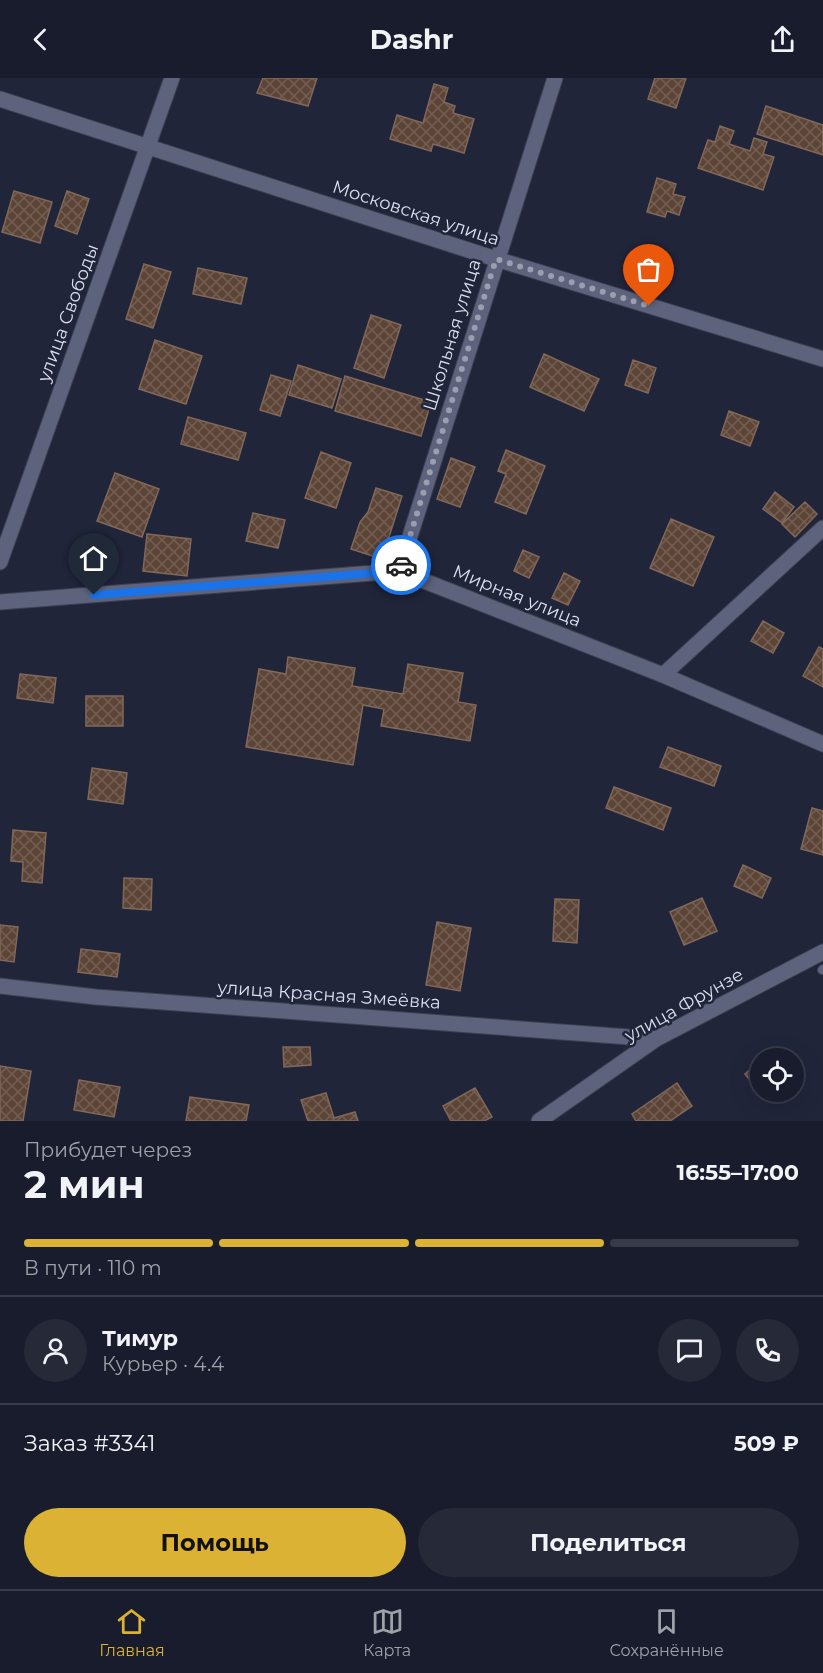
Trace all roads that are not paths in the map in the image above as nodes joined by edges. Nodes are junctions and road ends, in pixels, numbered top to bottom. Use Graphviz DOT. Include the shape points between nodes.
graph roads {
  1 [pos="172,78"];
  2 [pos="555,78"];
  3 [pos="0,99"];
  4 [pos="148,148"];
  5 [pos="496,259"];
  6 [pos="823,359"];
  7 [pos="823,528"];
  8 [pos="0,562"];
  9 [pos="399,571"];
  10 [pos="0,602"];
  11 [pos="663,675"];
  12 [pos="823,744"];
  13 [pos="823,952"];
  14 [pos="0,986"];
  15 [pos="656,1039"];
  16 [pos="539,1121"];
  1 -- 4 [label="street, улица Свободы"];
  2 -- 5 [label="street, Школьная улица"];
  3 -- 4 [label="street, Московская улица"];
  4 -- 5 [label="street, Московская улица"];
  4 -- 8 [label="street, улица Свободы"];
  5 -- 6 [label="street, Московская улица"];
  5 -- 9 [label="street, Школьная улица"];
  7 -- 11 [label="street"];
  9 -- 10 [label="street, Мирная улица"];
  9 -- 11 [label="street, Мирная улица"];
  11 -- 12 [label="street, Мирная улица"];
  13 -- 15 [label="street, улица Фрунзе"];
  14 -- 15 [label="street, улица Красная Змеёвка" via="96,997"];
  15 -- 16 [label="street, улица Фрунзе"];
}
